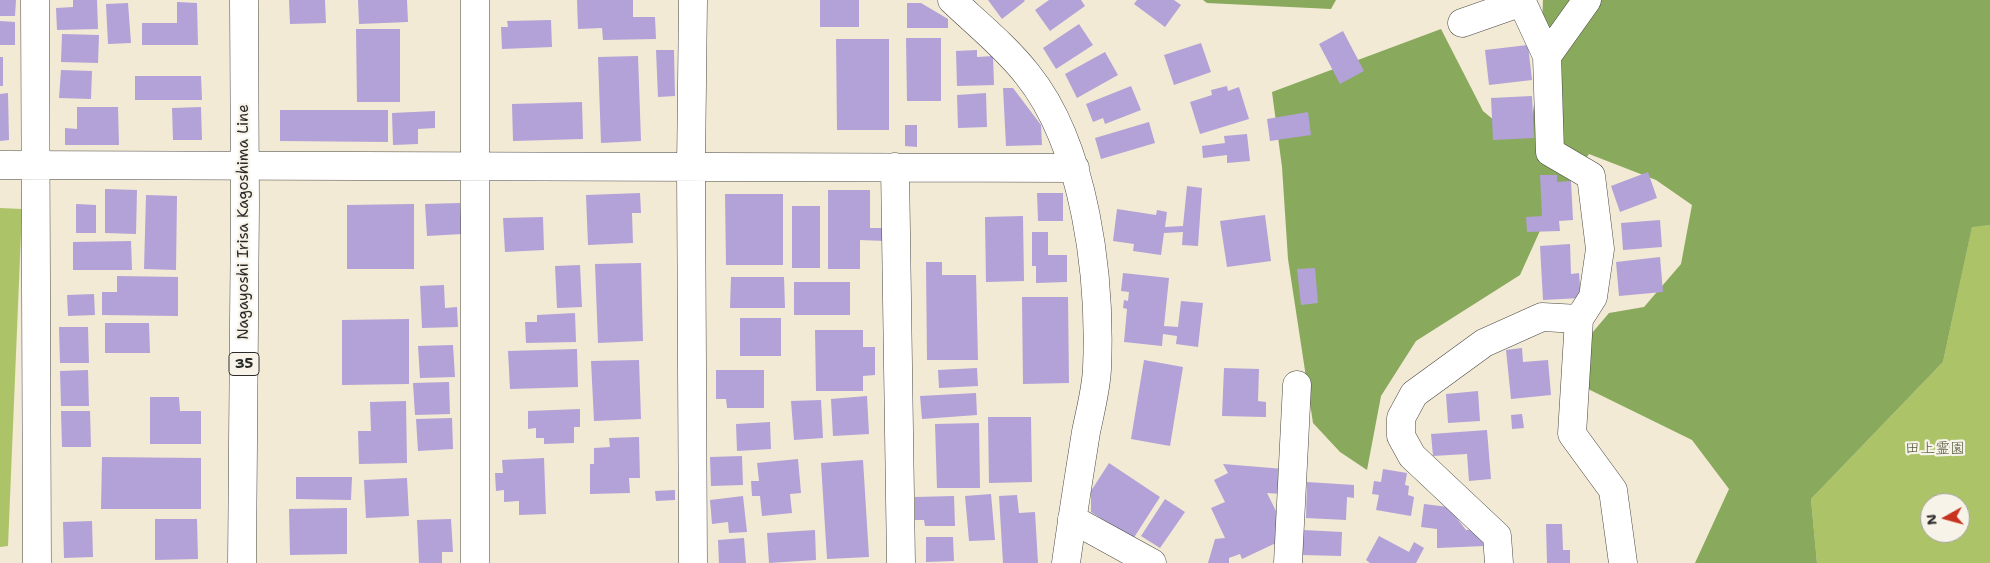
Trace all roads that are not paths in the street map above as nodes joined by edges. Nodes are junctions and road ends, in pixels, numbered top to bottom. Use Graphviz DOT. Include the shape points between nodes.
graph roads {
  1 [pos="35,0"];
  2 [pos="244,0"];
  3 [pos="475,0"];
  4 [pos="693,0"];
  5 [pos="952,0"];
  6 [pos="1587,0"];
  7 [pos="1523,1"];
  8 [pos="1462,23"];
  9 [pos="1547,56"];
  10 [pos="0,165"];
  11 [pos="37,165"];
  12 [pos="244,166"];
  13 [pos="474,166"];
  14 [pos="691,167"];
  15 [pos="895,167"];
  16 [pos="1075,168"];
  17 [pos="1579,319"];
  18 [pos="1298,385"];
  19 [pos="1072,519"];
  20 [pos="38,563"];
  21 [pos="242,563"];
  22 [pos="475,563"];
  23 [pos="693,563"];
  24 [pos="901,563"];
  25 [pos="1066,563"];
  26 [pos="1152,563"];
  27 [pos="1288,563"];
  28 [pos="1499,563"];
  29 [pos="1623,563"];
  1 -- 11 [label="street"];
  2 -- 12 [label="street, Nagayoshi Irisa Kagoshima Line / 35"];
  3 -- 13 [label="street"];
  4 -- 14 [label="street"];
  5 -- 16 [label="street" via="1028,74 1055,116"];
  6 -- 9 [label="street"];
  7 -- 8 [label="street"];
  7 -- 9 [label="street"];
  9 -- 17 [label="street" via="1550,152 1591,176 1600,249 1593,297"];
  10 -- 11 [label="street"];
  11 -- 12 [label="street"];
  11 -- 20 [label="street"];
  12 -- 13 [label="street"];
  12 -- 21 [label="street, Nagayoshi Irisa Kagoshima Line / 35"];
  13 -- 14 [label="street"];
  13 -- 22 [label="street"];
  14 -- 15 [label="street"];
  14 -- 23 [label="street"];
  15 -- 16 [label="street"];
  15 -- 24 [label="street"];
  16 -- 19 [label="street" via="1088,224 1096,297 1097,370"];
  17 -- 28 [label="street" via="1542,318 1484,342 1414,394 1401,418 1401,436 1412,456 1497,536"];
  17 -- 29 [label="street" via="1572,434 1613,490"];
  18 -- 27 [label="street"];
  19 -- 25 [label="street"];
  19 -- 26 [label="street"];
}
